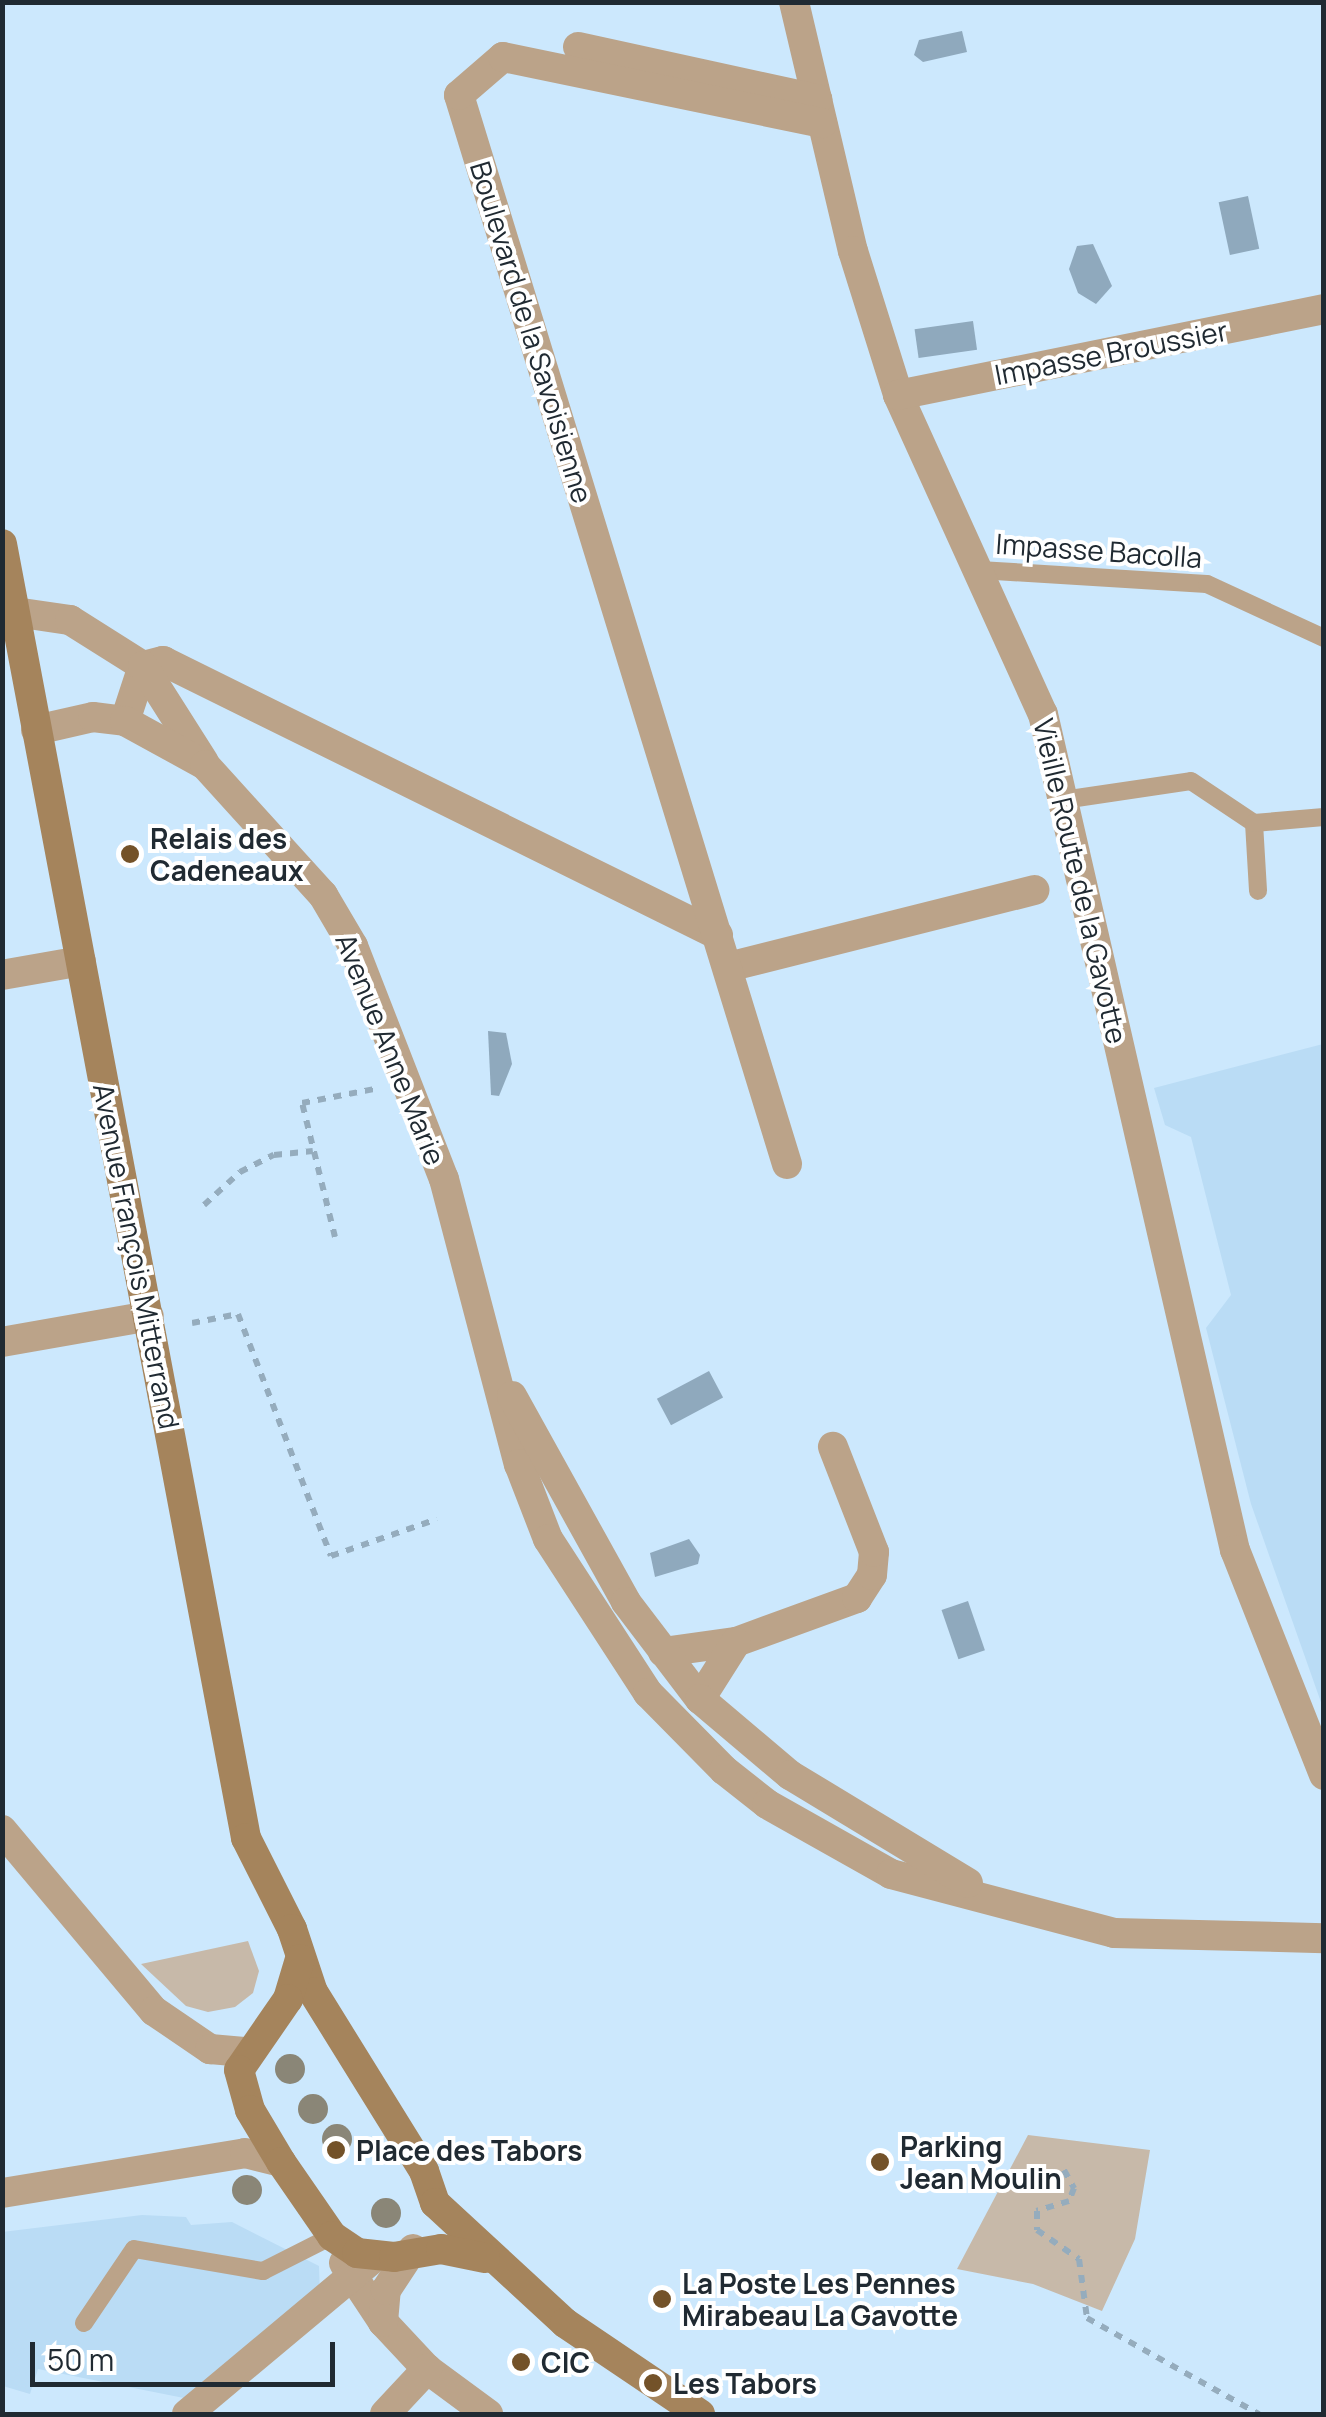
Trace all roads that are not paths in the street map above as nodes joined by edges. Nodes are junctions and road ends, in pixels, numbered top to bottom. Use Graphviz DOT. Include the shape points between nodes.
graph roads {
  1 [pos="804,4"];
  2 [pos="578,46"];
  3 [pos="820,111"];
  4 [pos="1324,309"];
  5 [pos="898,395"];
  6 [pos="2,544"];
  7 [pos="979,570"];
  8 [pos="9,613"];
  9 [pos="1324,638"];
  10 [pos="143,666"];
  11 [pos="125,722"];
  12 [pos="36,730"];
  13 [pos="205,765"];
  14 [pos="1064,800"];
  15 [pos="1324,817"];
  16 [pos="1254,823"];
  17 [pos="1034,890"];
  18 [pos="1258,891"];
  19 [pos="718,936"];
  20 [pos="81,961"];
  21 [pos="728,967"];
  22 [pos="2,975"];
  23 [pos="787,1164"];
  24 [pos="149,1316"];
  25 [pos="2,1342"];
  26 [pos="499,1376"];
  27 [pos="833,1447"];
  28 [pos="583,1594"];
  29 [pos="736,1642"];
  30 [pos="663,1652"];
  31 [pos="700,1699"];
  32 [pos="1324,1775"];
  33 [pos="2,1830"];
  34 [pos="1006,1904"];
  35 [pos="1324,1938"];
  36 [pos="300,1959"];
  37 [pos="333,2030"];
  38 [pos="255,2041"];
  39 [pos="281,2162"];
  40 [pos="2,2193"];
  41 [pos="435,2203"];
  42 [pos="337,2240"];
  43 [pos="413,2249"];
  44 [pos="375,2257"];
  45 [pos="490,2259"];
  46 [pos="351,2280"];
  47 [pos="383,2322"];
  48 [pos="84,2323"];
  49 [pos="426,2370"];
  50 [pos="186,2414"];
  51 [pos="385,2414"];
  52 [pos="488,2414"];
  53 [pos="700,2414"];
  1 -- 3 [label="street, Vieille Route de la Gavotte"];
  2 -- 3 [label="street"];
  3 -- 5 [label="street, Vieille Route de la Gavotte"];
  3 -- 19 [label="street, Boulevard de la Savoisienne" via="503,57 459,95"];
  4 -- 5 [label="street, Impasse Broussier"];
  5 -- 7 [label="street, Vieille Route de la Gavotte"];
  6 -- 8 [label="main road, Avenue François Mitterrand"];
  7 -- 9 [label="lane, Impasse Bacolla" via="1207,584"];
  7 -- 14 [label="street, Vieille Route de la Gavotte" via="1043,714"];
  8 -- 10 [label="street, Avenue Anne Marie" via="70,620"];
  8 -- 12 [label="main road, Avenue François Mitterrand"];
  10 -- 11 [label="street"];
  10 -- 13 [label="street, Avenue Anne Marie"];
  10 -- 19 [label="street" via="163,661"];
  11 -- 12 [label="street, Avenue Anne Marie" via="92,718"];
  11 -- 13 [label="street, Avenue Anne Marie"];
  12 -- 20 [label="main road, Avenue François Mitterrand"];
  13 -- 26 [label="street, Avenue Anne Marie" via="323,895 353,946 410,1082"];
  14 -- 16 [label="lane" via="1191,781"];
  14 -- 32 [label="street, Vieille Route de la Gavotte" via="1235,1550"];
  15 -- 16 [label="lane"];
  16 -- 18 [label="lane"];
  17 -- 21 [label="street"];
  19 -- 21 [label="street, Boulevard de la Savoisienne"];
  20 -- 22 [label="street"];
  20 -- 24 [label="main road, Avenue François Mitterrand"];
  21 -- 23 [label="street, Boulevard de la Savoisienne"];
  24 -- 25 [label="street"];
  24 -- 36 [label="main road, Avenue François Mitterrand" via="246,1838"];
  26 -- 28 [label="street, Avenue Anne Marie" via="548,1539"];
  26 -- 30 [label="street, Avenue Anne Marie" via="542,1444 590,1544"];
  27 -- 29 [label="street" via="874,1552 872,1575 857,1598"];
  28 -- 31 [label="street" via="622,1629 670,1691"];
  28 -- 34 [label="street, Avenue Anne Marie" via="648,1692 766,1804 891,1874"];
  29 -- 30 [label="street"];
  29 -- 31 [label="street"];
  30 -- 31 [label="street, Avenue Anne Marie"];
  31 -- 34 [label="street, Avenue Anne Marie" via="790,1775"];
  33 -- 38 [label="street" via="154,2011 210,2049"];
  34 -- 35 [label="street, Avenue Anne Marie" via="1114,1933"];
  36 -- 37 [label="main road, Avenue François Mitterrand"];
  36 -- 38 [label="main road" via="288,1998"];
  37 -- 38 [label="main road" via="303,2019"];
  37 -- 41 [label="main road, Avenue François Mitterrand" via="424,2172"];
  38 -- 39 [label="main road" via="239,2070 242,2089"];
  39 -- 40 [label="street" via="246,2153"];
  39 -- 42 [label="main road"];
  41 -- 43 [label="main road" via="432,2225"];
  41 -- 45 [label="main road, Avenue François Mitterrand"];
  42 -- 44 [label="main road"];
  42 -- 46 [label="street"];
  42 -- 48 [label="lane" via="263,2271 134,2250"];
  43 -- 44 [label="main road"];
  43 -- 45 [label="main road"];
  43 -- 47 [label="street" via="386,2290"];
  44 -- 46 [label="street"];
  45 -- 53 [label="main road, Avenue François Mitterrand" via="565,2323"];
  46 -- 47 [label="street"];
  46 -- 50 [label="street"];
  47 -- 49 [label="street"];
  49 -- 51 [label="street"];
  49 -- 52 [label="street"];
}
